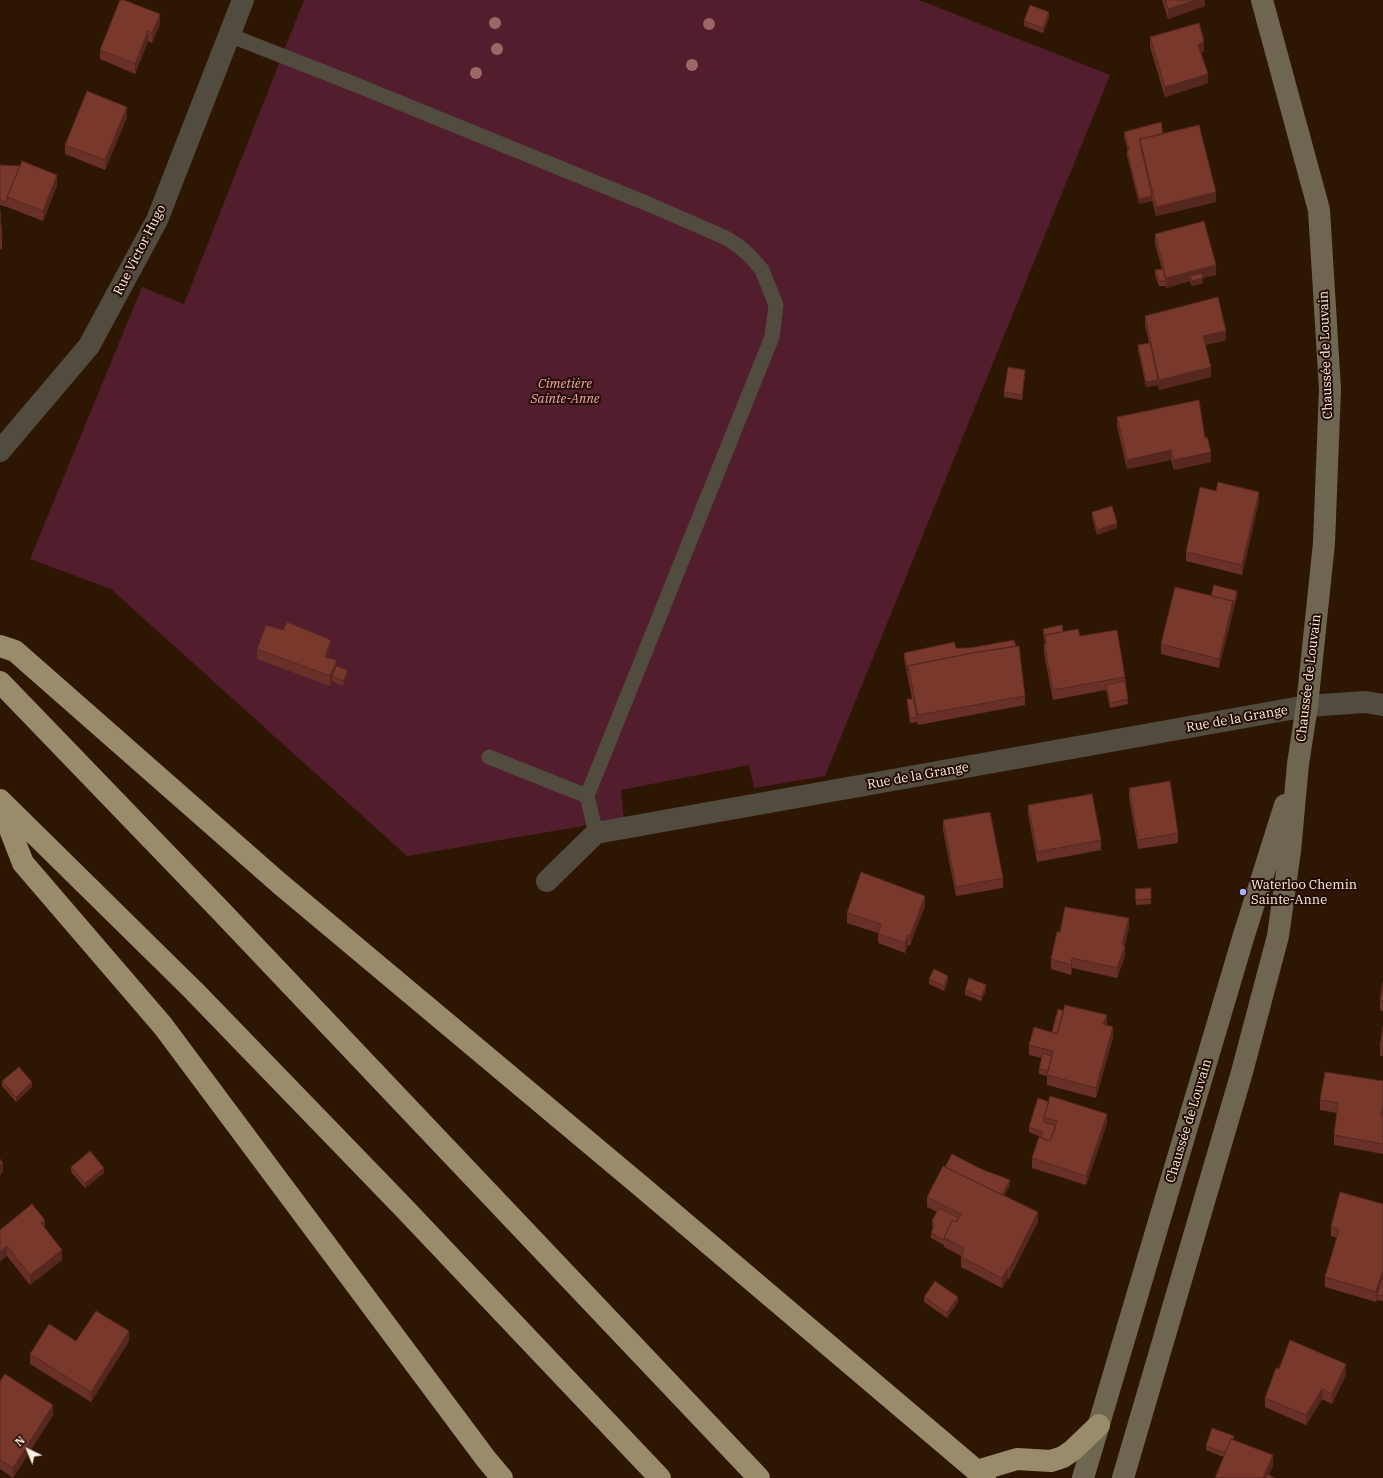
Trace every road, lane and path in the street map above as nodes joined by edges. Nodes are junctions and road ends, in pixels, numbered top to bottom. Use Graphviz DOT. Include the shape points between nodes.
graph roads {
  1 [pos="243,0"];
  2 [pos="1262,0"];
  3 [pos="229,35"];
  4 [pos="0,451"];
  5 [pos="0,646"];
  6 [pos="0,682"];
  7 [pos="1383,705"];
  8 [pos="1307,706"];
  9 [pos="489,757"];
  10 [pos="1298,764"];
  11 [pos="587,796"];
  12 [pos="0,801"];
  13 [pos="596,833"];
  14 [pos="547,881"];
  15 [pos="1099,1425"];
  16 [pos="981,1474"];
  17 [pos="502,1478"];
  18 [pos="660,1478"];
  19 [pos="759,1478"];
  20 [pos="1083,1478"];
  21 [pos="1123,1478"];
  1 -- 3 [label="street, Rue Victor Hugo"];
  2 -- 8 [label="main road, Chaussée de Louvain" via="1320,217 1330,389 1324,543"];
  3 -- 4 [label="street, Rue Victor Hugo" via="157,220 90,346"];
  3 -- 11 [label="lane" via="675,215 726,238 740,247 762,270 776,305 772,337"];
  5 -- 16 [label="highway" via="14,651 279,883"];
  6 -- 19 [label="highway"];
  7 -- 8 [label="street, Rue de la Grange" via="1365,702"];
  8 -- 10 [label="main road, Chaussée de Louvain"];
  8 -- 13 [label="street, Rue de la Grange"];
  9 -- 11 [label="lane"];
  10 -- 15 [label="main road, Chaussée de Louvain" via="1238,953"];
  10 -- 21 [label="main road, Chaussée de Louvain" via="1290,851 1278,936 1242,1072"];
  11 -- 13 [label="lane"];
  12 -- 17 [label="highway" via="23,863 163,1026"];
  12 -- 18 [label="highway" via="194,991"];
  13 -- 14 [label="street"];
  15 -- 16 [label="highway" via="1073,1450 1057,1459 1017,1459"];
  15 -- 20 [label="main road, Chaussée de Louvain"];
}
